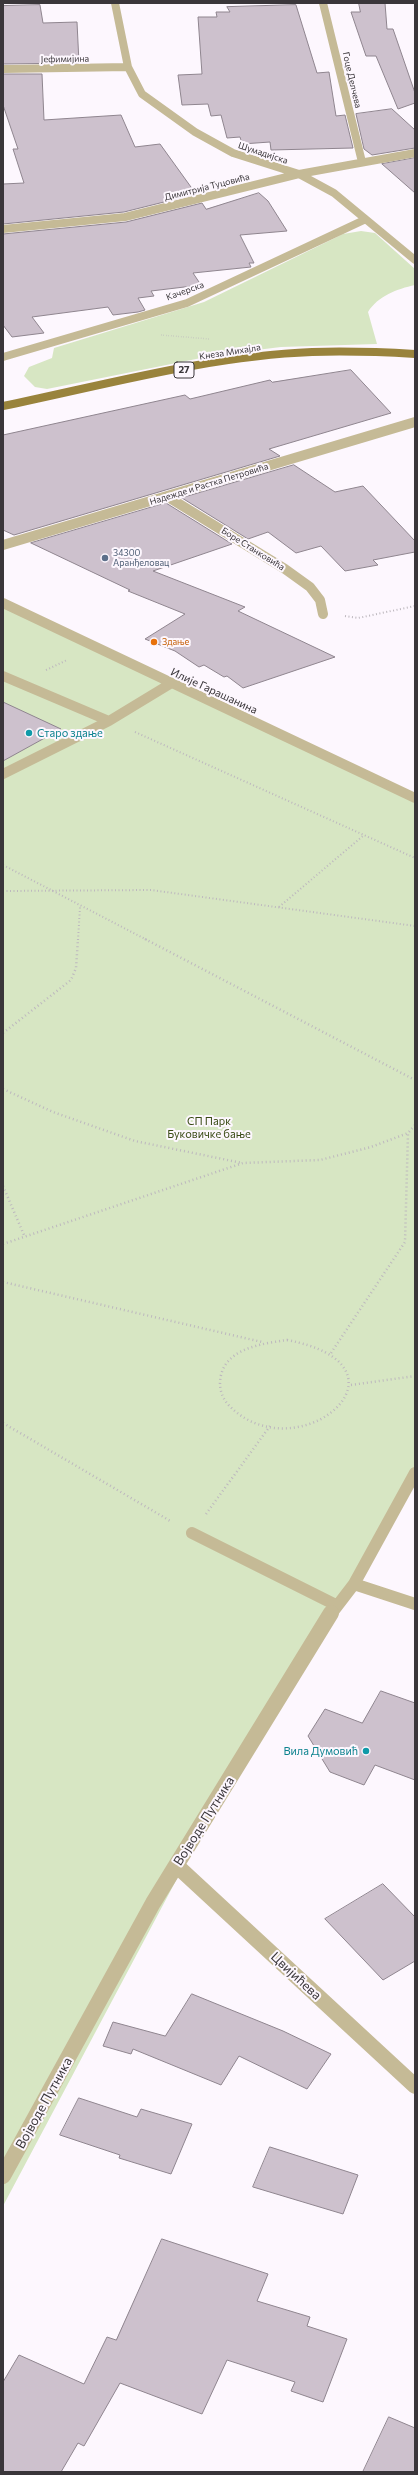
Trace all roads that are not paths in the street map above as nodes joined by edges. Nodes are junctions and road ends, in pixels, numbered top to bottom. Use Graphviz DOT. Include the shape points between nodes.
graph roads {
  1 [pos="115,3"];
  2 [pos="323,3"];
  3 [pos="128,67"];
  4 [pos="3,69"];
  5 [pos="415,153"];
  6 [pos="362,162"];
  7 [pos="299,174"];
  8 [pos="364,220"];
  9 [pos="3,229"];
  10 [pos="415,260"];
  11 [pos="415,354"];
  12 [pos="3,357"];
  13 [pos="3,406"];
  14 [pos="415,422"];
  15 [pos="168,497"];
  16 [pos="3,545"];
  17 [pos="3,603"];
  18 [pos="323,614"];
  19 [pos="3,676"];
  20 [pos="170,684"];
  21 [pos="110,721"];
  22 [pos="3,774"];
  23 [pos="415,798"];
  24 [pos="415,1473"];
  25 [pos="192,1533"];
  26 [pos="354,1584"];
  27 [pos="415,1604"];
  28 [pos="336,1605"];
  29 [pos="177,1866"];
  30 [pos="415,2086"];
  31 [pos="3,2176"];
  1 -- 3 [label="street, Шумадијска"];
  2 -- 6 [label="street, Гоце Делчева"];
  3 -- 4 [label="street, Јефимијина"];
  3 -- 7 [label="street, Шумадијска" via="142,94 195,132 233,154"];
  5 -- 6 [label="street, Димитрија Туцовића"];
  6 -- 7 [label="street, Димитрија Туцовића"];
  7 -- 8 [label="street, Шумадијска" via="334,193"];
  7 -- 9 [label="street, Димитрија Туцовића" via="125,217"];
  8 -- 10 [label="street, Шумадијска"];
  8 -- 12 [label="street, Качерска" via="186,303"];
  11 -- 13 [label="main road, Кнеза Михајла / 27" via="328,351 242,359"];
  14 -- 15 [label="street, Надежде и Растка Петровића"];
  15 -- 16 [label="street, Надежде и Растка Петровића"];
  15 -- 18 [label="street, Боре Станковића" via="310,587 320,600"];
  17 -- 20 [label="street, Илије Гарашанина"];
  19 -- 21 [label="street"];
  20 -- 21 [label="street"];
  20 -- 23 [label="street, Илије Гарашанина"];
  21 -- 22 [label="street"];
  24 -- 26 [label="street, Војводе Путника"];
  25 -- 28 [label="street"];
  26 -- 27 [label="street"];
  26 -- 28 [label="street, Војводе Путника"];
  28 -- 29 [label="street, Војводе Путника"];
  29 -- 30 [label="street, Цвијићева"];
  29 -- 31 [label="street, Војводе Путника" via="153,1903"];
}
